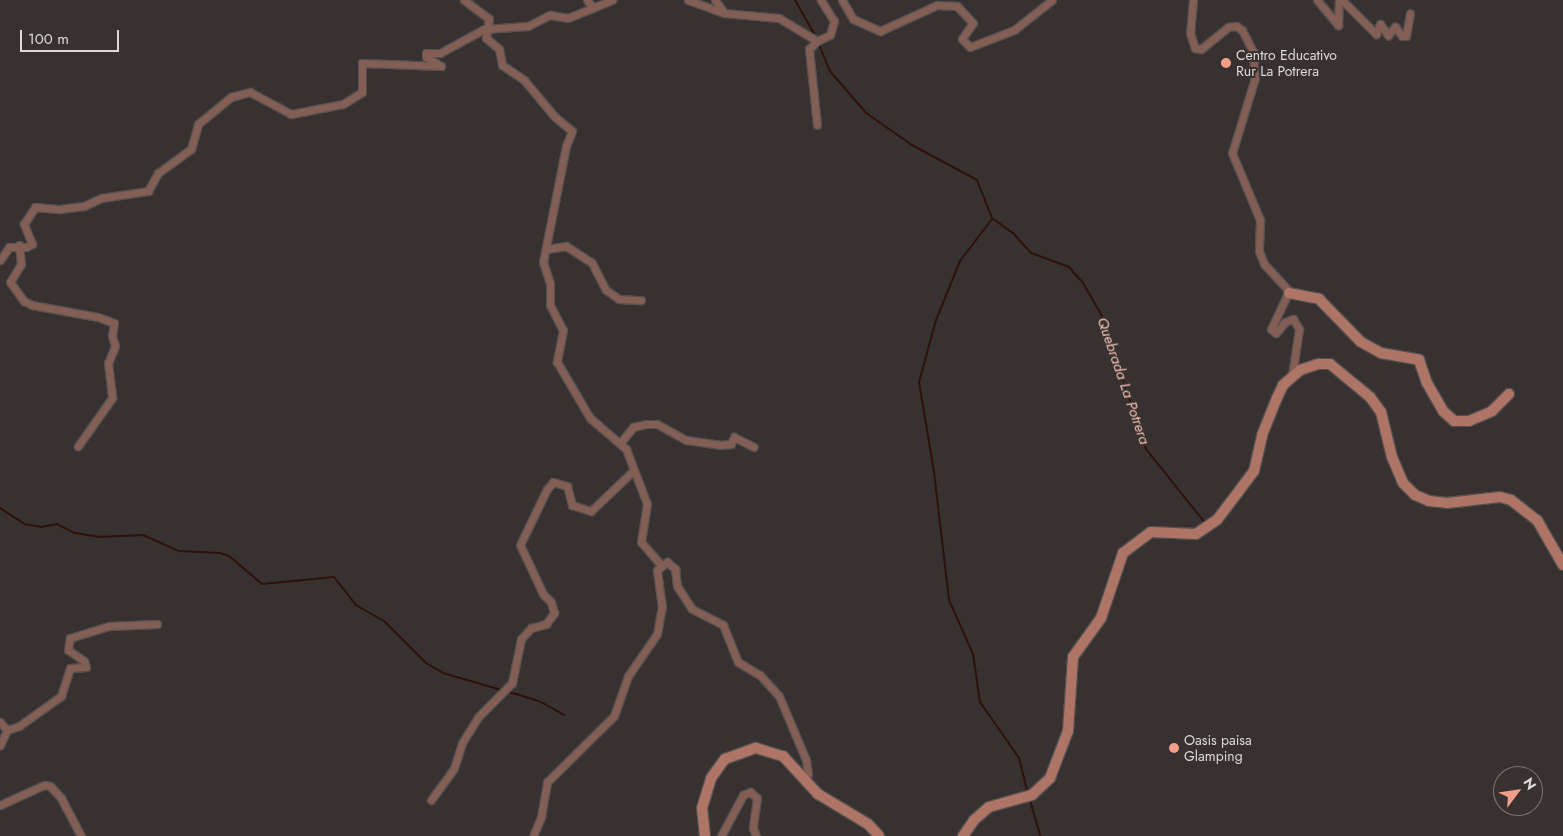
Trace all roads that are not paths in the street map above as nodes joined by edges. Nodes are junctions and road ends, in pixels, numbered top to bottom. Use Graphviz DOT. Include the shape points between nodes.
graph roads {
  1 [pos="464,0"];
  2 [pos="587,0"];
  3 [pos="612,0"];
  4 [pos="688,0"];
  5 [pos="715,0"];
  6 [pos="842,0"];
  7 [pos="1052,0"];
  8 [pos="1193,0"];
  9 [pos="1317,0"];
  10 [pos="823,1"];
  11 [pos="593,8"];
  12 [pos="724,13"];
  13 [pos="1410,13"];
  14 [pos="488,29"];
  15 [pos="820,41"];
  16 [pos="817,125"];
  17 [pos="19,245"];
  18 [pos="547,249"];
  19 [pos="0,260"];
  20 [pos="1289,293"];
  21 [pos="641,300"];
  22 [pos="1292,376"];
  23 [pos="1509,394"];
  24 [pos="621,442"];
  25 [pos="78,446"];
  26 [pos="754,447"];
  27 [pos="634,470"];
  28 [pos="661,565"];
  29 [pos="1563,565"];
  30 [pos="157,624"];
  31 [pos="0,722"];
  32 [pos="7,730"];
  33 [pos="0,745"];
  34 [pos="804,779"];
  35 [pos="431,800"];
  36 [pos="0,805"];
  37 [pos="81,836"];
  38 [pos="533,836"];
  39 [pos="705,836"];
  40 [pos="721,836"];
  41 [pos="756,836"];
  42 [pos="879,836"];
  43 [pos="963,836"];
  1 -- 14 [label="street" via="489,19"];
  2 -- 11 [label="street"];
  3 -- 11 [label="street"];
  4 -- 12 [label="street"];
  5 -- 12 [label="street"];
  6 -- 7 [label="street" via="853,19 880,31 937,5 957,6 973,23 962,39 970,46 1014,30"];
  8 -- 20 [label="street" via="1190,33 1195,48 1201,49 1228,27 1236,26 1242,30 1253,52 1255,78 1232,153 1260,220 1259,251 1264,264"];
  9 -- 13 [label="street" via="1338,25 1339,2 1344,1 1376,34 1380,24 1388,35 1395,27 1402,36 1406,36"];
  10 -- 15 [label="street" via="834,21 830,35"];
  11 -- 14 [label="street" via="568,18 550,15 528,26"];
  12 -- 15 [label="street" via="770,16"];
  14 -- 17 [label="street" via="440,53 426,52 426,58 441,66 361,64 362,92 343,104 291,114 250,92 231,97 198,124 190,149 158,173 148,191 100,198 84,206 60,209 35,207 24,224 32,244 26,247"];
  14 -- 18 [label="street" via="486,38 500,49 502,65 524,80 554,116 572,130 566,146"];
  15 -- 16 [label="street" via="809,49"];
  17 -- 19 [label="street" via="3,251"];
  17 -- 25 [label="street" via="21,264 10,282 13,290 24,300 32,305 114,323 112,336 115,346 108,362 112,398"];
  18 -- 21 [label="street" via="566,246 592,263 606,290 619,299"];
  18 -- 24 [label="street" via="543,262 550,284 550,305 563,330 557,362 590,418"];
  20 -- 22 [label="street" via="1270,327 1276,333 1290,319 1297,322 1300,339 1292,362"];
  20 -- 23 [label="main road" via="1319,299 1361,342 1381,353 1419,360 1443,411 1454,421 1470,421 1492,411"];
  22 -- 29 [label="main road" via="1319,364 1330,364 1342,371 1381,412 1392,457 1403,483 1415,495 1447,503 1500,497 1511,500 1537,520"];
  22 -- 43 [label="main road" via="1283,385 1267,420 1254,470 1217,520 1196,534 1151,532 1123,553 1101,618 1073,657 1068,731 1058,763 1044,786 1028,796 989,807"];
  24 -- 26 [label="street" via="633,427 657,424 686,440 720,445 731,444 734,437"];
  24 -- 27 [label="street"];
  27 -- 28 [label="street" via="647,504 640,542"];
  27 -- 35 [label="street" via="591,511 572,505 567,486 553,482 546,490 520,545 541,590 551,602 554,614 546,624 531,628 521,639 512,683 478,717 462,743 454,768"];
  28 -- 34 [label="street" via="671,565 677,586 692,609 723,626 738,662 760,675 779,696 806,760 808,774"];
  28 -- 38 [label="street" via="657,570 661,623 657,634 628,676 614,716 547,782 541,817"];
  30 -- 32 [label="street" via="109,626 70,638 68,650 84,661 86,667 70,668 61,696 19,726"];
  31 -- 32 [label="street"];
  32 -- 33 [label="street"];
  34 -- 39 [label="main road" via="796,766 769,750 756,748 725,760 706,790 702,808"];
  34 -- 42 [label="main road" via="818,794 868,824"];
  36 -- 37 [label="street" via="44,785 50,786"];
  40 -- 41 [label="street" via="744,795 750,792 756,798 753,828"];
}
